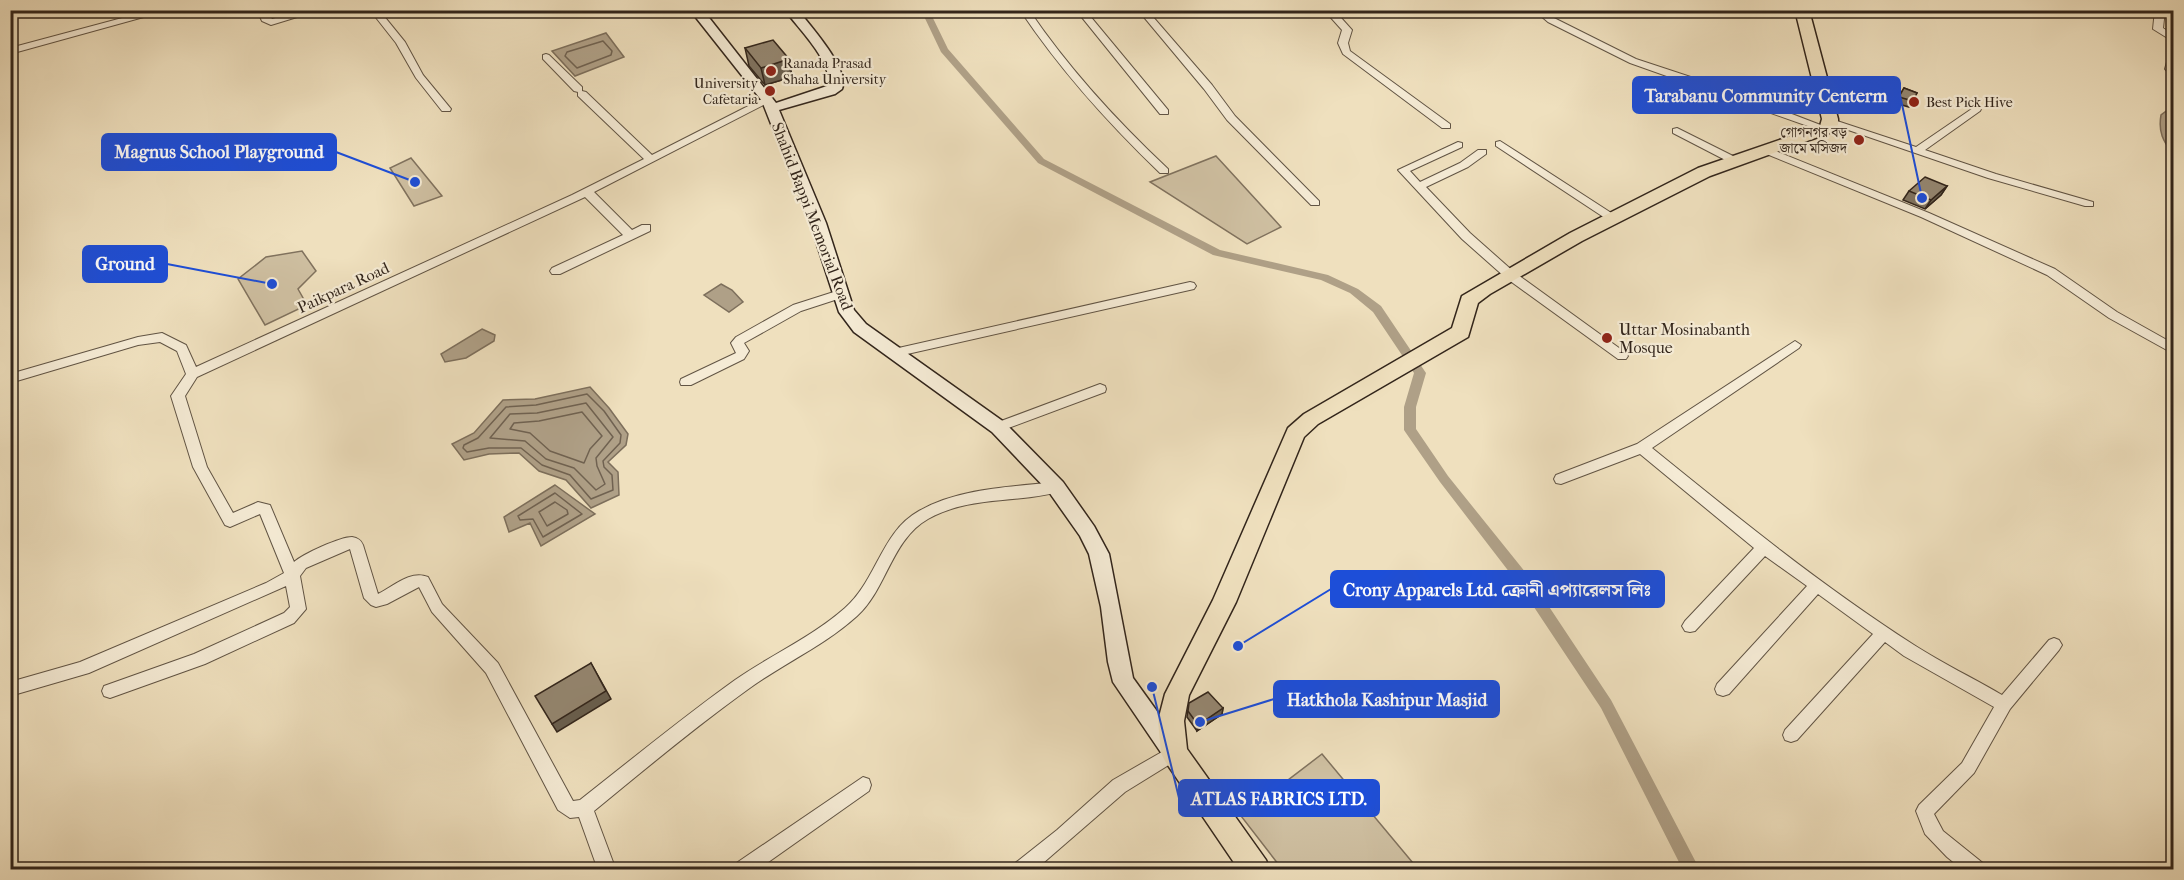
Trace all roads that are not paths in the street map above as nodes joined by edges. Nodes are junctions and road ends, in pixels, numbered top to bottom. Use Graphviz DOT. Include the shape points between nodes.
graph roads {
  1 [pos="165,10"];
  2 [pos="261,10"];
  3 [pos="316,10"];
  4 [pos="374,10"];
  5 [pos="696,10"];
  6 [pos="792,10"];
  7 [pos="1024,10"];
  8 [pos="1080,10"];
  9 [pos="1142,10"];
  10 [pos="1328,10"];
  11 [pos="1538,10"];
  12 [pos="1802,10"];
  13 [pos="2160,10"];
  14 [pos="1550,14"];
  15 [pos="2174,39"];
  16 [pos="10,51"];
  17 [pos="2174,55"];
  18 [pos="546,57"];
  19 [pos="2170,69"];
  20 [pos="770,104"];
  21 [pos="446,109"];
  22 [pos="1976,109"];
  23 [pos="1164,112"];
  24 [pos="1446,126"];
  25 [pos="1828,126"];
  26 [pos="1677,131"];
  27 [pos="1500,144"];
  28 [pos="1458,145"];
  29 [pos="1919,150"];
  30 [pos="1768,151"];
  31 [pos="1482,152"];
  32 [pos="650,159"];
  33 [pos="1737,162"];
  34 [pos="1164,171"];
  35 [pos="1418,187"];
  36 [pos="587,192"];
  37 [pos="1315,203"];
  38 [pos="2088,204"];
  39 [pos="1612,218"];
  40 [pos="646,228"];
  41 [pos="630,235"];
  42 [pos="556,271"];
  43 [pos="1510,275"];
  44 [pos="1190,286"];
  45 [pos="840,294"];
  46 [pos="1795,345"];
  47 [pos="2174,350"];
  48 [pos="894,353"];
  49 [pos="1622,356"];
  50 [pos="192,374"];
  51 [pos="10,379"];
  52 [pos="686,382"];
  53 [pos="1100,389"];
  54 [pos="998,428"];
  55 [pos="1642,448"];
  56 [pos="1561,479"];
  57 [pos="1056,487"];
  58 [pos="1764,547"];
  59 [pos="292,575"];
  60 [pos="1816,586"];
  61 [pos="1690,626"];
  62 [pos="1884,633"];
  63 [pos="2054,645"];
  64 [pos="10,689"];
  65 [pos="1723,689"];
  66 [pos="110,691"];
  67 [pos="2004,704"];
  68 [pos="1791,735"];
  69 [pos="1174,753"];
  70 [pos="863,785"];
  71 [pos="584,808"];
  72 [pos="607,870"];
  73 [pos="741,870"];
  74 [pos="1020,870"];
  75 [pos="1256,870"];
  76 [pos="1978,870"];
  1 -- 16 [label="street"];
  2 -- 3 [label="street" via="271,22"];
  4 -- 21 [label="street"];
  5 -- 20 [label="street, Shahid Bappi Memorial Road"];
  6 -- 20 [label="street" via="830,64 838,78 837,86 830,91"];
  7 -- 34 [label="street" via="1086,94"];
  8 -- 23 [label="street"];
  9 -- 37 [label="street" via="1231,118"];
  10 -- 24 [label="street" via="1347,30 1343,43 1346,52"];
  11 -- 14 [label="street"];
  12 -- 25 [label="main road"];
  13 -- 15 [label="street" via="2158,29"];
  14 -- 25 [label="street" via="1633,61"];
  17 -- 19 [label="street"];
  18 -- 32 [label="street"];
  20 -- 32 [label="street, Paikpara Road"];
  20 -- 45 [label="street, Shahid Bappi Memorial Road" via="818,223"];
  22 -- 29 [label="street"];
  25 -- 29 [label="street"];
  25 -- 30 [label="main road"];
  26 -- 33 [label="street"];
  27 -- 39 [label="street"];
  28 -- 35 [label="street" via="1404,168"];
  29 -- 38 [label="street"];
  30 -- 33 [label="main road"];
  30 -- 47 [label="street" via="2051,272 2113,315"];
  31 -- 35 [label="street"];
  32 -- 36 [label="street, Paikpara Road"];
  33 -- 39 [label="main road" via="1704,172"];
  35 -- 43 [label="street"];
  36 -- 41 [label="street"];
  36 -- 50 [label="street, Paikpara Road"];
  39 -- 43 [label="main road"];
  40 -- 41 [label="street"];
  41 -- 42 [label="street"];
  43 -- 49 [label="street"];
  43 -- 69 [label="main road" via="1469,300 1461,332 1311,418 1295,434 1224,602 1177,693 1171,721"];
  44 -- 48 [label="street"];
  45 -- 48 [label="street, Shahid Bappi Memorial Road" via="847,312 860,328"];
  45 -- 52 [label="street" via="797,308 740,340 740,356"];
  46 -- 55 [label="street"];
  48 -- 54 [label="street, Shahid Bappi Memorial Road"];
  50 -- 51 [label="street" via="182,348 162,337"];
  50 -- 59 [label="street" via="178,396 206,479 230,521 258,508 265,509"];
  53 -- 54 [label="street"];
  54 -- 57 [label="street, Shahid Bappi Memorial Road"];
  55 -- 56 [label="street"];
  55 -- 58 [label="street"];
  57 -- 69 [label="street, Shahid Bappi Memorial Road" via="1099,554 1124,682"];
  57 -- 71 [label="street" via="954,503 911,522 892,546 880,576 852,611 727,696"];
  58 -- 60 [label="street"];
  58 -- 61 [label="street"];
  59 -- 64 [label="street" via="83,668"];
  59 -- 66 [label="street" via="299,605 293,615 199,659"];
  59 -- 71 [label="street" via="301,564 353,543 376,601 423,581 437,608 492,668 564,804 570,810"];
  60 -- 62 [label="street"];
  60 -- 65 [label="street"];
  62 -- 67 [label="street"];
  62 -- 68 [label="street"];
  63 -- 67 [label="street"];
  67 -- 76 [label="street" via="1968,768 1925,811 1925,822 1935,834"];
  69 -- 74 [label="street" via="1119,786"];
  69 -- 75 [label="main road"];
  70 -- 73 [label="street"];
  71 -- 72 [label="street"];
}
